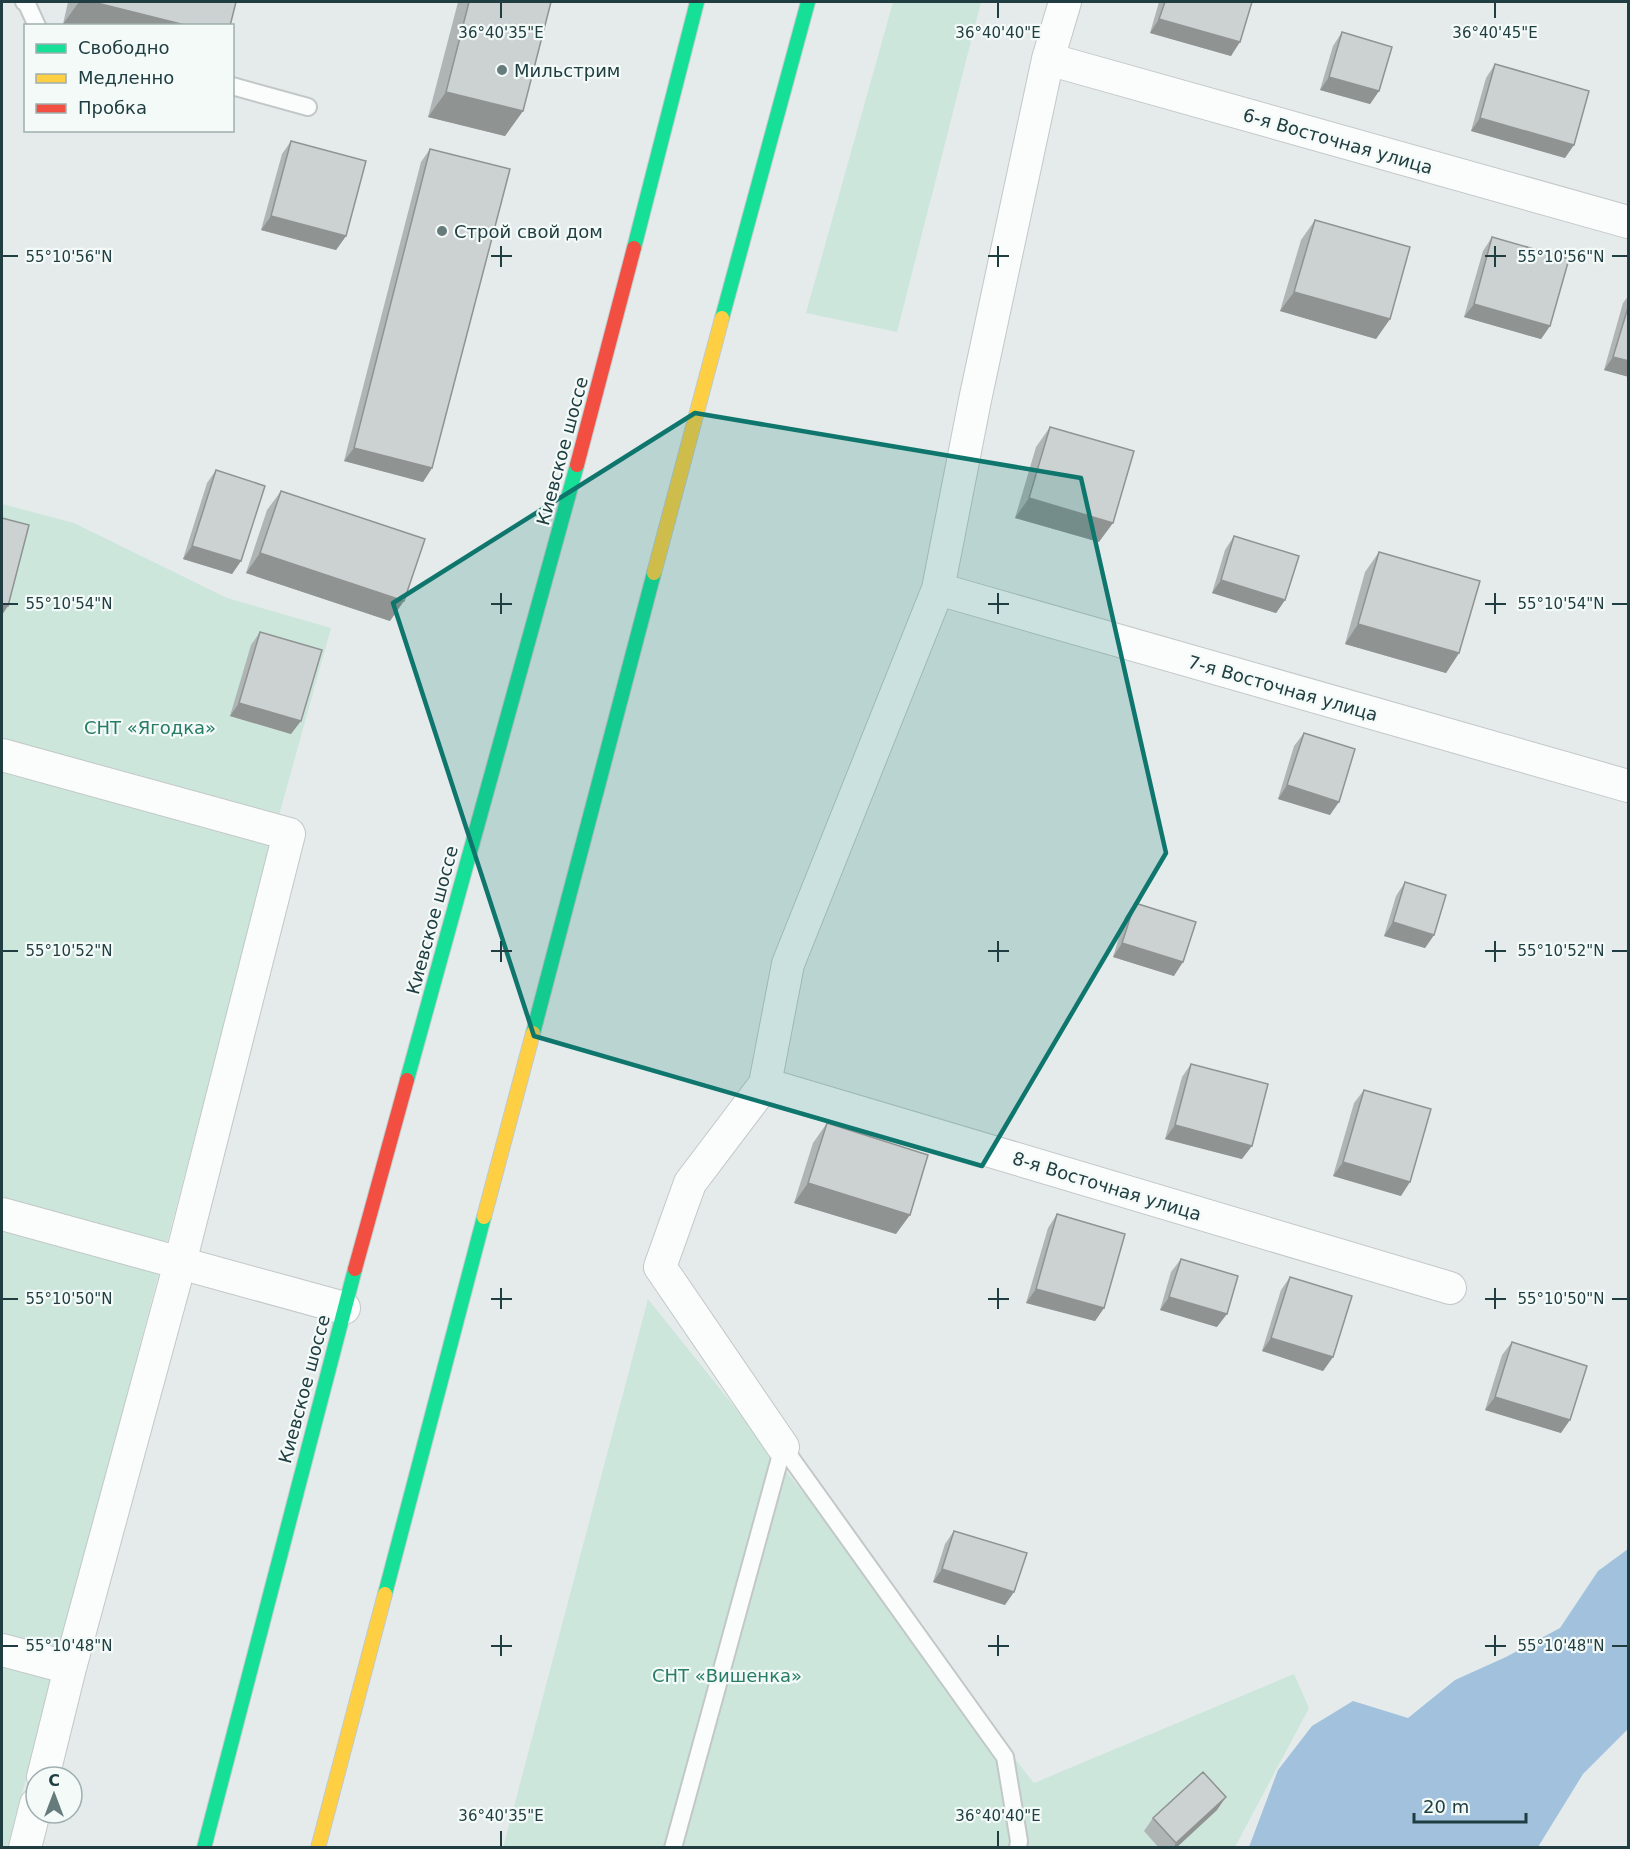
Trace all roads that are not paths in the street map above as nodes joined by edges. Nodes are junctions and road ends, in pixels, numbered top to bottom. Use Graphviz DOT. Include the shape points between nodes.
graph roads {
  1 [pos="24,2"];
  2 [pos="697,2"];
  3 [pos="808,2"];
  4 [pos="1065,2"];
  5 [pos="36,24"];
  6 [pos="1048,59"];
  7 [pos="234,87"];
  8 [pos="308,107"];
  9 [pos="1629,222"];
  10 [pos="938,589"];
  11 [pos="2,755"];
  12 [pos="1629,786"];
  13 [pos="765,1084"];
  14 [pos="2,1214"];
  15 [pos="180,1263"];
  16 [pos="1449,1288"];
  17 [pos="344,1308"];
  18 [pos="783,1447"];
  19 [pos="2,1650"];
  20 [pos="70,1668"];
  21 [pos="46,1765"];
  22 [pos="31,1825"];
  23 [pos="25,1848"];
  24 [pos="204,1848"];
  25 [pos="318,1848"];
  26 [pos="674,1848"];
  27 [pos="1018,1848"];
  1 -- 5 [label="lane"];
  2 -- 17 [label="highway, Киевское шоссе" via="595,398"];
  3 -- 25 [label="highway" via="688,442"];
  4 -- 6 [label="street"];
  6 -- 9 [label="street, 6-я Восточная улица"];
  6 -- 10 [label="street"];
  7 -- 8 [label="lane"];
  10 -- 12 [label="street, 7-я Восточная улица"];
  10 -- 13 [label="street" via="788,964"];
  11 -- 15 [label="street" via="290,834"];
  13 -- 16 [label="street, 8-я Восточная улица"];
  13 -- 18 [label="street" via="690,1183 660,1267"];
  14 -- 15 [label="street"];
  15 -- 17 [label="street"];
  15 -- 20 [label="street"];
  17 -- 24 [label="highway, Киевское шоссе"];
  18 -- 26 [label="lane"];
  18 -- 27 [label="lane" via="1005,1757"];
  19 -- 20 [label="street"];
  20 -- 21 [label="street"];
  22 -- 23 [label="street"];
}
